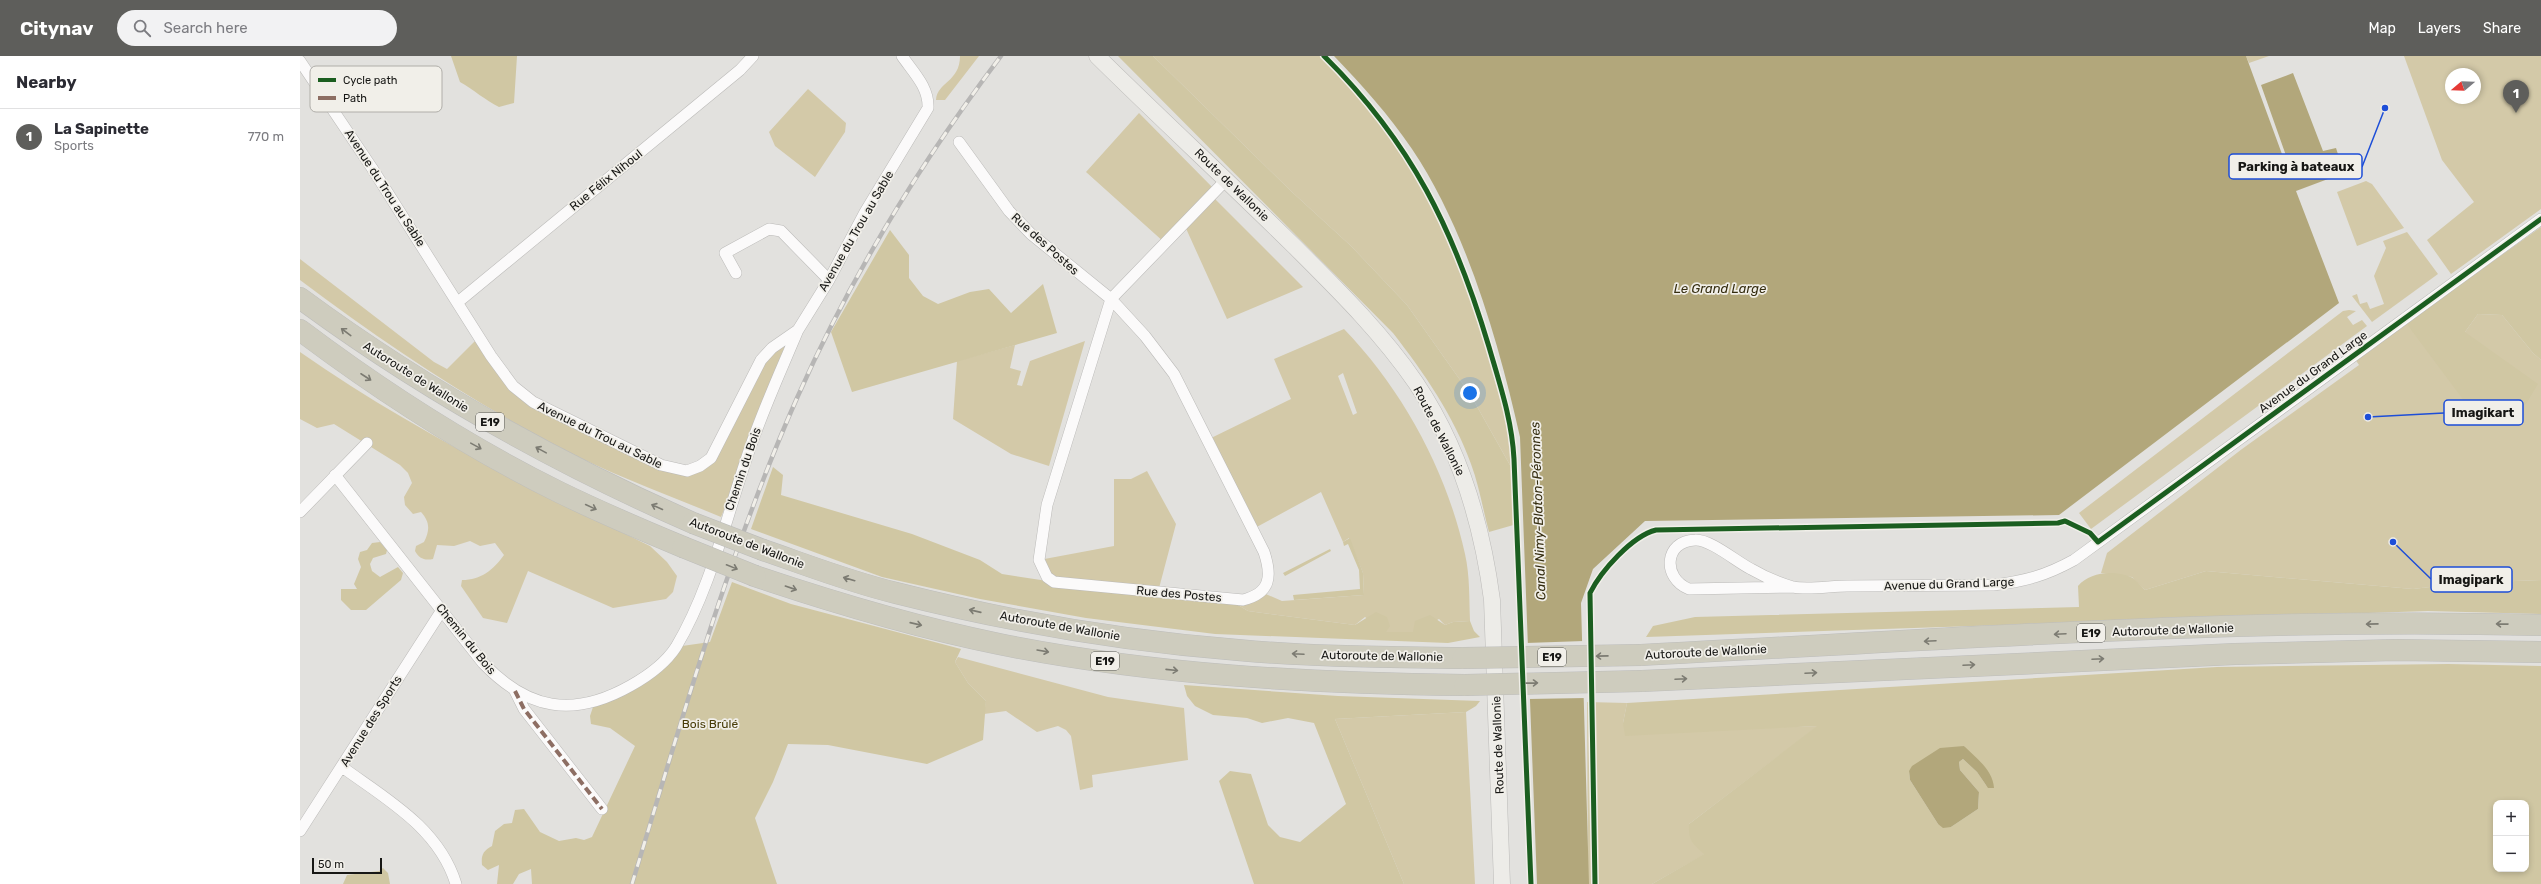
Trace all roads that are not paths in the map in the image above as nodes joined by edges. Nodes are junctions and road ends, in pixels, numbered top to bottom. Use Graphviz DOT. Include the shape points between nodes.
graph roads {
  1 [pos="753,56"];
  2 [pos="902,56"];
  3 [pos="1097,56"];
  4 [pos="300,61"];
  5 [pos="310,76"];
  6 [pos="334,112"];
  7 [pos="959,142"];
  8 [pos="1227,179"];
  9 [pos="2541,219"];
  10 [pos="736,273"];
  11 [pos="829,280"];
  12 [pos="300,298"];
  13 [pos="1111,299"];
  14 [pos="458,302"];
  15 [pos="300,330"];
  16 [pos="798,330"];
  17 [pos="367,443"];
  18 [pos="335,475"];
  19 [pos="300,512"];
  20 [pos="1793,587"];
  21 [pos="442,610"];
  22 [pos="2541,625"];
  23 [pos="2541,652"];
  24 [pos="515,691"];
  25 [pos="342,767"];
  26 [pos="602,809"];
  27 [pos="300,831"];
  28 [pos="456,884"];
  29 [pos="1502,884"];
  1 -- 14 [label="street, Rue Félix Nihoul"];
  2 -- 11 [label="street, Avenue du Trou au Sable" via="928,96 928,108 865,212"];
  3 -- 8 [label="main road, Route de Wallonie"];
  4 -- 5 [label="street, Avenue du Trou au Sable"];
  6 -- 14 [label="street, Avenue du Trou au Sable"];
  7 -- 13 [label="street, Rue des Postes" via="1009,211 1032,234"];
  8 -- 13 [label="street, Rue des Postes"];
  8 -- 29 [label="main road, Route de Wallonie" via="1367,321 1394,353 1436,418 1466,484 1487,560 1492,600"];
  9 -- 20 [label="street, Avenue du Grand Large" via="2074,560 2049,574 2025,581 1993,585"];
  10 -- 11 [label="street" via="726,253 770,229 781,231"];
  11 -- 16 [label="street, Avenue du Trou au Sable"];
  22 -- 12 [label="highway, Autoroute de Wallonie / E19, one-way, bridge" via="2399,623 2234,627 1641,655 1463,658 1342,656 1238,650 1122,637 1007,618 895,593 763,550 693,523 570,466 466,409 360,342"];
  13 -- 13 [label="street, Rue des Postes" via="1047,505 1039,553 1043,571 1054,582 1243,600 1254,597 1267,584 1269,573 1264,552 1174,374 1145,336"];
  14 -- 16 [label="street, Avenue du Trou au Sable" via="503,374 533,402 674,470 688,471 711,458 761,360 772,348"];
  15 -- 23 [label="highway, E19, one-way, bridge" via="345,364 450,432 558,491 754,576 896,620 1000,644 1117,664 1231,676 1326,682 1465,685 1642,681 2235,654 2396,650"];
  16 -- 24 [label="street, Chemin du Bois" via="746,457 702,594 675,647 660,665 644,678 602,699 558,705 534,700"];
  17 -- 18 [label="street"];
  18 -- 19 [label="street"];
  18 -- 21 [label="street, Chemin du Bois"];
  20 -- 20 [label="street, Avenue du Grand Large" via="1689,589 1680,586 1673,579 1670,561 1677,547 1687,541 1706,542 1752,570"];
  21 -- 24 [label="street, Chemin du Bois" via="484,663"];
  21 -- 25 [label="street, Avenue des Sports"];
  24 -- 26 [label="street" via="524,709"];
  25 -- 27 [label="street, Avenue des Sports"];
  25 -- 28 [label="street" via="418,822 446,862"];
}
